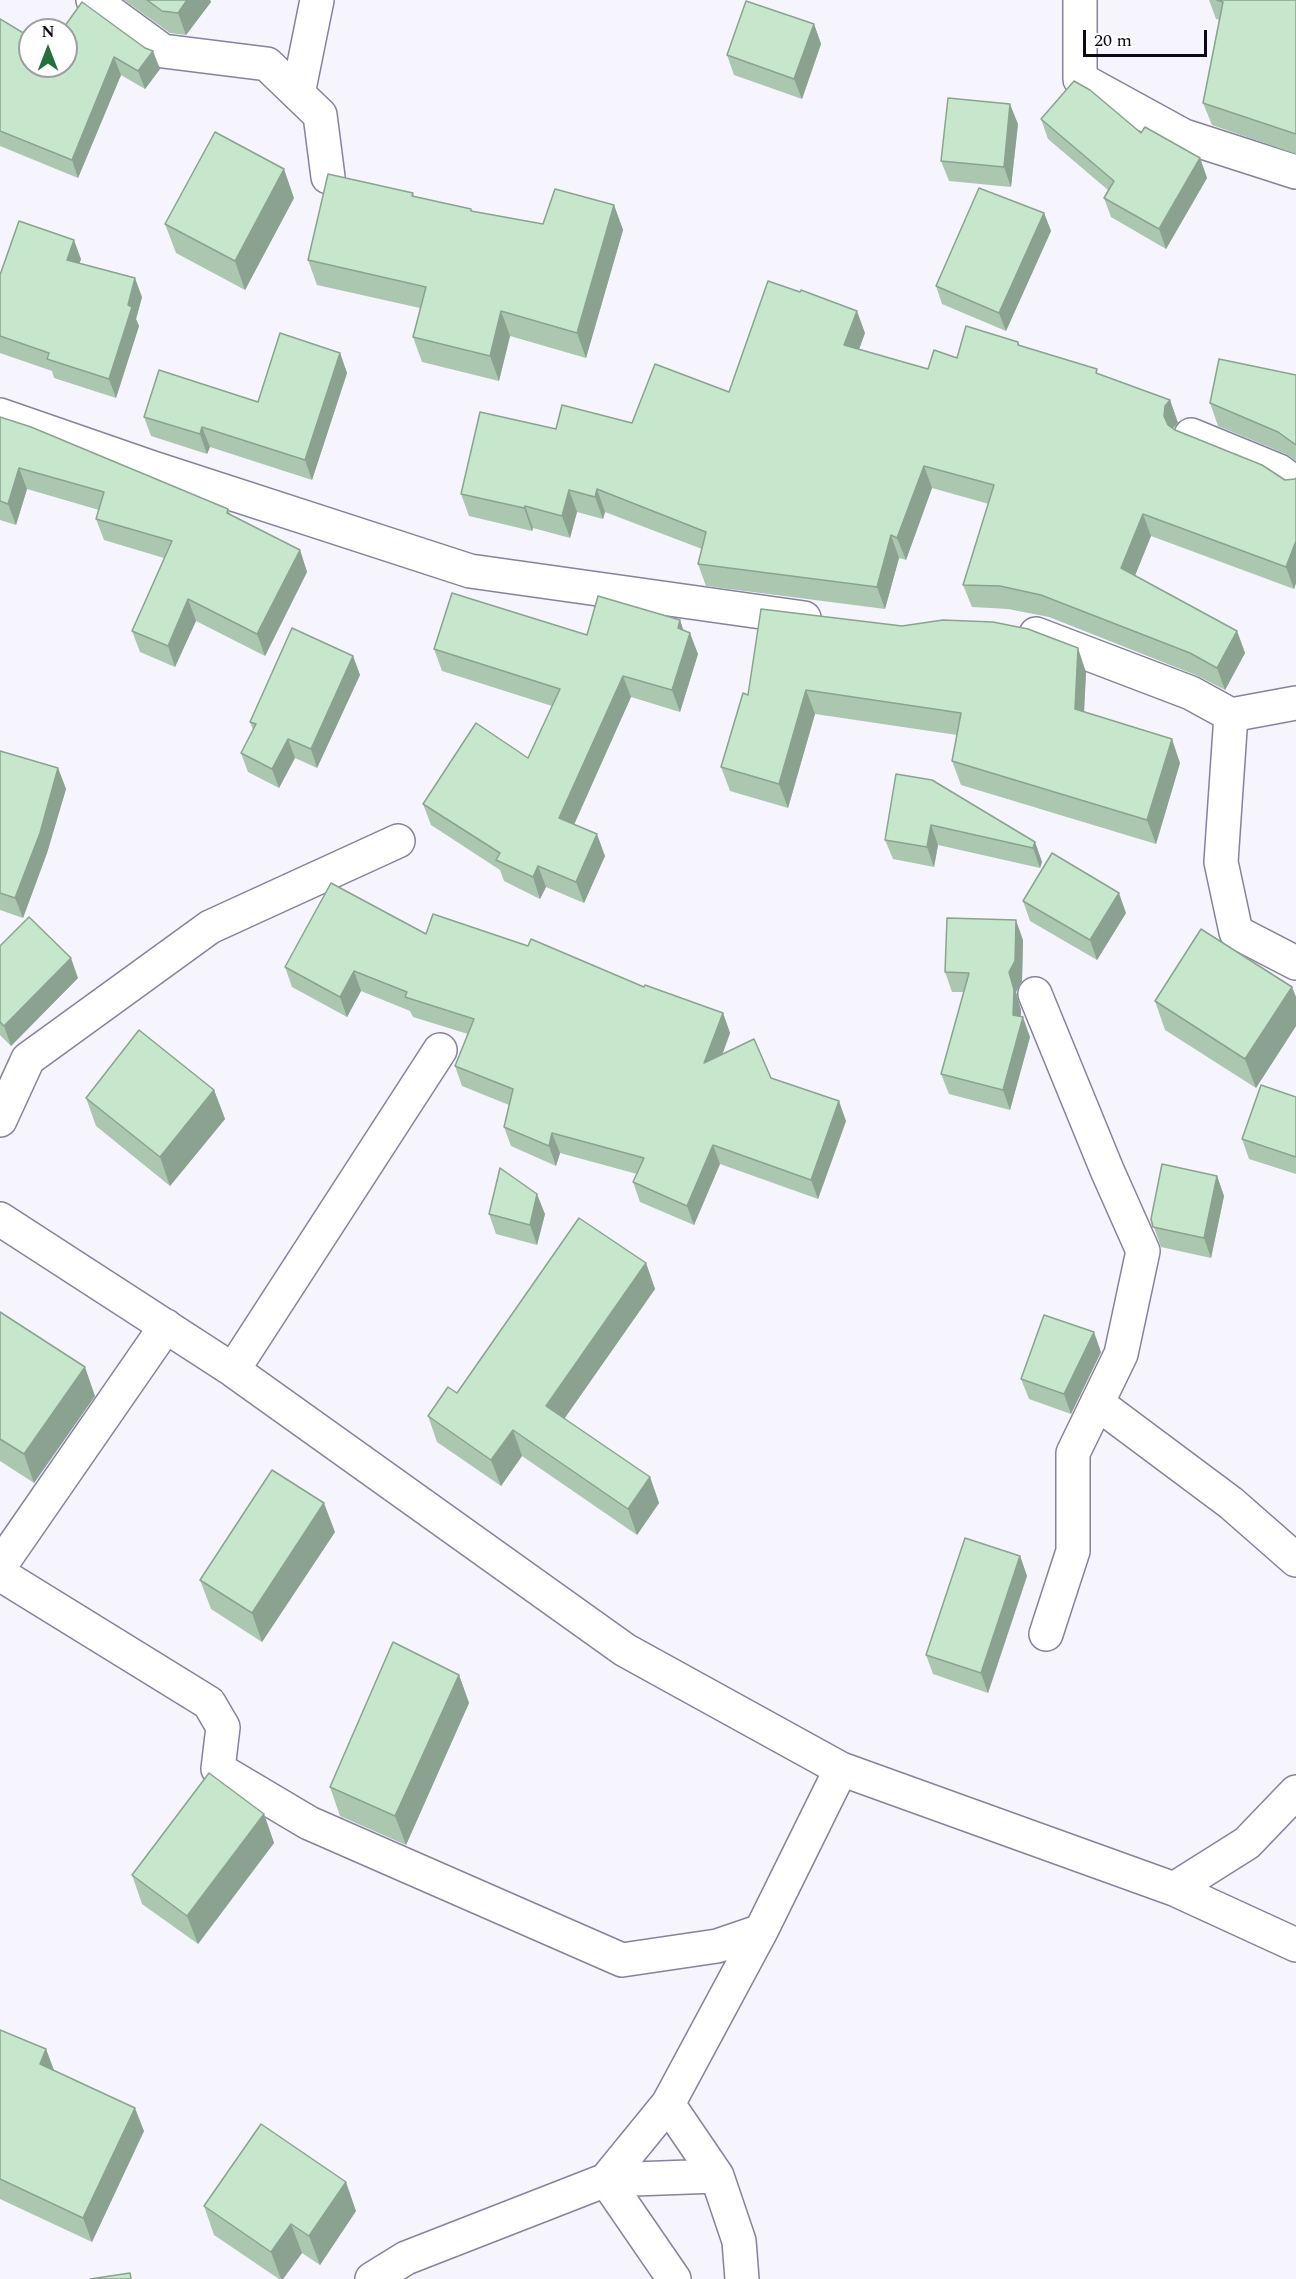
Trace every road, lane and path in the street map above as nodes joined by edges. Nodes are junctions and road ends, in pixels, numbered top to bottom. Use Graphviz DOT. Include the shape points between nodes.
graph roads {
  1 [pos="93,0"];
  2 [pos="317,0"];
  3 [pos="1080,0"];
  4 [pos="298,94"];
  5 [pos="1296,172"];
  6 [pos="328,177"];
  7 [pos="0,415"];
  8 [pos="1191,435"];
  9 [pos="1296,484"];
  10 [pos="838,622"];
  11 [pos="1004,627"];
  12 [pos="1296,703"];
  13 [pos="1231,715"];
  14 [pos="398,841"];
  15 [pos="1296,963"];
  16 [pos="1035,994"];
  17 [pos="440,1050"];
  18 [pos="0,1120"];
  19 [pos="0,1219"];
  20 [pos="166,1326"];
  21 [pos="233,1370"];
  22 [pos="1097,1403"];
  23 [pos="1296,1560"];
  24 [pos="0,1566"];
  25 [pos="0,1574"];
  26 [pos="1046,1634"];
  27 [pos="841,1768"];
  28 [pos="1296,1792"];
  29 [pos="1174,1889"];
  30 [pos="760,1931"];
  31 [pos="1296,1945"];
  32 [pos="668,2104"];
  33 [pos="717,2176"];
  34 [pos="606,2180"];
  35 [pos="372,2279"];
  36 [pos="674,2279"];
  37 [pos="742,2279"];
  1 -- 4 [label="street" via="163,51 267,64"];
  2 -- 4 [label="street"];
  3 -- 5 [label="street" via="1080,79 1184,136"];
  4 -- 6 [label="street" via="320,115"];
  7 -- 10 [label="street" via="470,571"];
  8 -- 9 [label="street" via="1279,471"];
  11 -- 13 [label="street" via="1052,639 1191,693"];
  12 -- 13 [label="street"];
  13 -- 15 [label="street" via="1221,862 1236,932"];
  14 -- 18 [label="street" via="210,927 28,1059"];
  16 -- 22 [label="street" via="1143,1251 1121,1354"];
  17 -- 21 [label="street"];
  19 -- 20 [label="street"];
  20 -- 21 [label="street"];
  20 -- 24 [label="street"];
  21 -- 27 [label="street" via="625,1650"];
  22 -- 23 [label="street" via="1231,1503"];
  22 -- 26 [label="street" via="1073,1453 1073,1551"];
  25 -- 30 [label="street" via="209,1703 223,1727 218,1768 309,1823 622,1960 717,1946"];
  27 -- 29 [label="street"];
  27 -- 30 [label="street"];
  28 -- 29 [label="street" via="1247,1843"];
  29 -- 31 [label="street"];
  30 -- 32 [label="street"];
  32 -- 33 [label="street"];
  32 -- 34 [label="street"];
  33 -- 34 [label="street"];
  33 -- 37 [label="street" via="739,2241"];
  34 -- 35 [label="street" via="416,2254"];
  34 -- 36 [label="street"];
}
